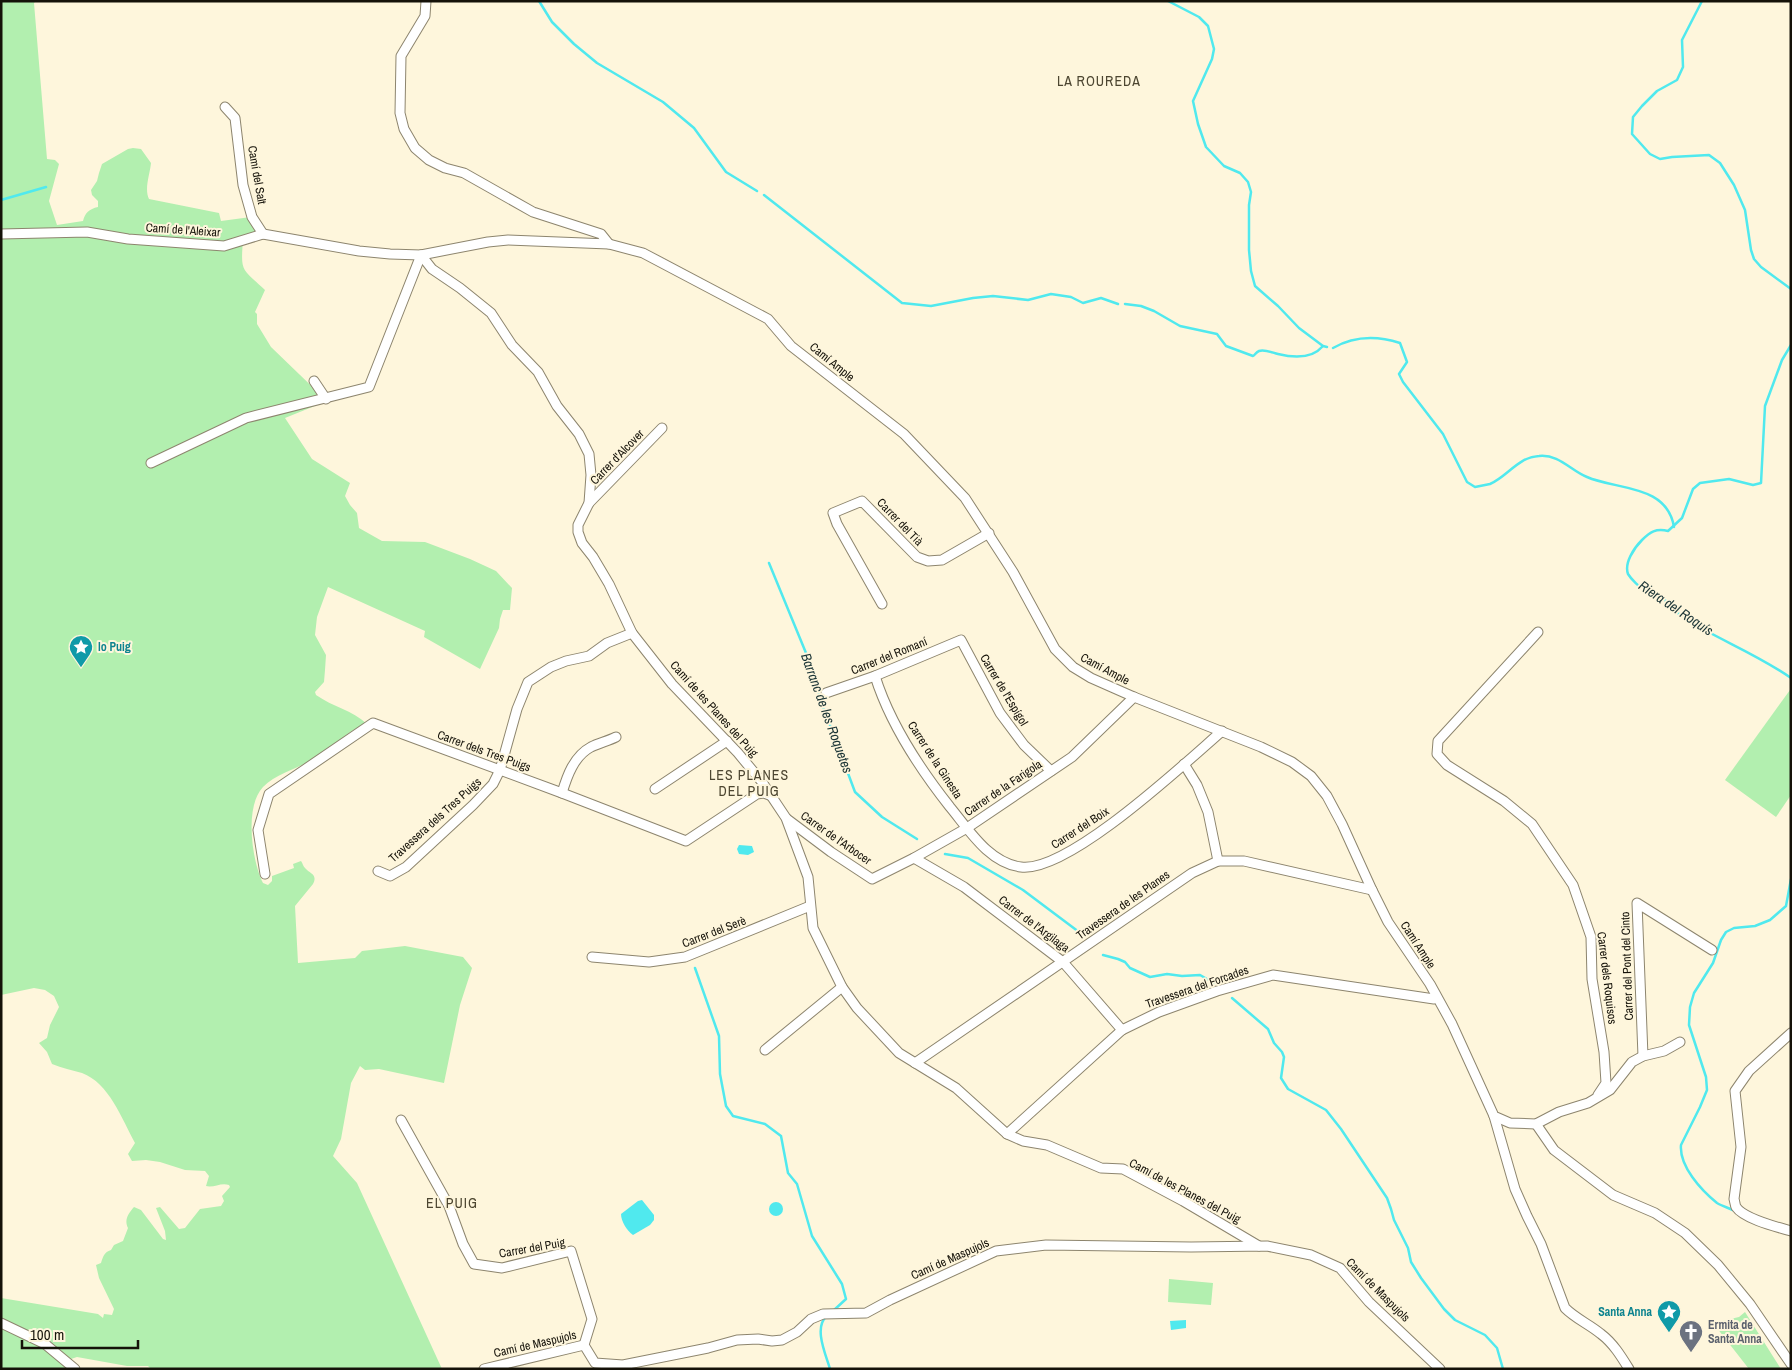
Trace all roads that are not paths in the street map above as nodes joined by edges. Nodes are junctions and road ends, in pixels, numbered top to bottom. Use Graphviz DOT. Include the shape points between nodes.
graph roads {
  1 [pos="426,1"];
  2 [pos="229,106"];
  3 [pos="1,234"];
  4 [pos="263,234"];
  5 [pos="609,244"];
  6 [pos="420,255"];
  7 [pos="314,381"];
  8 [pos="326,399"];
  9 [pos="662,428"];
  10 [pos="151,463"];
  11 [pos="589,503"];
  12 [pos="989,533"];
  13 [pos="882,604"];
  14 [pos="1538,632"];
  15 [pos="632,633"];
  16 [pos="961,640"];
  17 [pos="875,676"];
  18 [pos="826,693"];
  19 [pos="1134,697"];
  20 [pos="1222,731"];
  21 [pos="616,738"];
  22 [pos="727,741"];
  23 [pos="1184,764"];
  24 [pos="500,770"];
  25 [pos="1051,771"];
  26 [pos="655,789"];
  27 [pos="562,792"];
  28 [pos="772,796"];
  29 [pos="786,818"];
  30 [pos="967,828"];
  31 [pos="914,858"];
  32 [pos="1218,861"];
  33 [pos="378,871"];
  34 [pos="265,874"];
  35 [pos="872,879"];
  36 [pos="1372,890"];
  37 [pos="810,906"];
  38 [pos="1712,950"];
  39 [pos="592,956"];
  40 [pos="1063,962"];
  41 [pos="842,987"];
  42 [pos="1434,999"];
  43 [pos="1122,1030"];
  44 [pos="1791,1033"];
  45 [pos="1680,1042"];
  46 [pos="766,1050"];
  47 [pos="1643,1056"];
  48 [pos="915,1063"];
  49 [pos="1596,1097"];
  50 [pos="1494,1116"];
  51 [pos="401,1120"];
  52 [pos="1536,1124"];
  53 [pos="1008,1134"];
  54 [pos="1791,1231"];
  55 [pos="1259,1246"];
  56 [pos="1,1323"];
  57 [pos="584,1345"];
  58 [pos="1791,1364"];
  59 [pos="75,1369"];
  60 [pos="484,1369"];
  61 [pos="1440,1369"];
  62 [pos="1629,1369"];
  1 -- 5 [label="street" via="425,16 400,56 400,113 404,129 415,148 429,160 464,173 533,212 601,234"];
  2 -- 4 [label="street, Camí del Salt" via="235,118 243,185 252,217"];
  3 -- 4 [label="street, Camí de l'Aleixar" via="87,232 224,246"];
  4 -- 6 [label="street, Camí de l'Aleixar" via="359,251"];
  5 -- 6 [label="street, Camí Ample" via="508,240"];
  5 -- 12 [label="street, Camí Ample" via="643,253 768,319 791,346 904,434 965,498"];
  6 -- 8 [label="street" via="369,387"];
  6 -- 11 [label="street, Camí de les Planes del Puig" via="432,269 490,313 512,345 538,372 589,454"];
  7 -- 8 [label="street"];
  8 -- 10 [label="street" via="246,418"];
  9 -- 11 [label="street, Carrer d'Alcover"];
  11 -- 15 [label="street, Camí de les Planes del Puig" via="578,532 609,584"];
  12 -- 13 [label="street, Carrer del Tià" via="942,560 928,561 917,557 862,501 833,513"];
  12 -- 19 [label="street, Camí Ample" via="1055,650 1091,678"];
  14 -- 49 [label="street, Carrer dels Roquisos" via="1438,741 1437,754 1447,765 1504,801 1532,824 1573,884 1591,937 1592,979 1604,1052 1606,1083"];
  15 -- 22 [label="street, Camí de les Planes del Puig" via="672,684"];
  15 -- 24 [label="street" via="607,643 589,656 551,667 528,682"];
  16 -- 17 [label="street, Carrer del Romaní"];
  16 -- 25 [label="street, Carrer de l'Espígol" via="1000,713 1024,745"];
  17 -- 18 [label="street, Carrer del Romaní"];
  17 -- 30 [label="street, Carrer de la Ginesta" via="903,739 937,791"];
  19 -- 20 [label="street, Camí Ample"];
  19 -- 25 [label="street, Carrer de la Farigola" via="1072,757"];
  20 -- 23 [label="street, Carrer del Boix"];
  20 -- 36 [label="street, Camí Ample" via="1292,762 1312,776 1327,796"];
  21 -- 27 [label="street" via="589,748 567,774"];
  22 -- 26 [label="street"];
  22 -- 28 [label="street, Camí de les Planes del Puig"];
  23 -- 30 [label="street, Carrer del Boix" via="1103,832 1055,860 1039,865 1021,867 1001,861 987,851"];
  23 -- 32 [label="street" via="1208,812"];
  24 -- 27 [label="street, Carrer dels Tres Puigs"];
  24 -- 33 [label="street, Travessera dels Tres Puigs" via="493,784 473,805 406,866 390,876"];
  24 -- 34 [label="street, Carrer dels Tres Puigs" via="373,723 269,794 258,830"];
  25 -- 30 [label="street, Carrer de la Farigola"];
  27 -- 28 [label="street, Carrer dels Tres Puigs" via="686,841 757,794"];
  28 -- 29 [label="street, Camí de les Planes del Puig"];
  29 -- 35 [label="street, Carrer de l'Arbocer"];
  29 -- 37 [label="street, Camí de les Planes del Puig" via="808,877"];
  30 -- 31 [label="street, Carrer de la Farigola"];
  31 -- 35 [label="street, Carrer de la Farigola"];
  31 -- 40 [label="street, Carrer de l'Argilaga" via="964,887"];
  32 -- 36 [label="street, Travessera de les Planes" via="1244,861"];
  32 -- 40 [label="street, Travessera de les Planes" via="1192,873"];
  36 -- 50 [label="street, Camí Ample" via="1388,922 1430,984 1452,1024"];
  37 -- 39 [label="street, Carrer del Serè" via="685,957 649,962"];
  37 -- 41 [label="street, Camí de les Planes del Puig" via="813,928"];
  38 -- 47 [label="street, Carrer del Pont del Cinto" via="1637,903"];
  40 -- 43 [label="street, Carrer de l'Argilaga"];
  40 -- 48 [label="street, Travessera de les Planes"];
  41 -- 46 [label="street"];
  41 -- 48 [label="street, Camí de les Planes del Puig" via="899,1054"];
  42 -- 43 [label="street, Travessera del Forcades" via="1273,975 1186,1001"];
  43 -- 53 [label="street, Travessera del Forcades"];
  44 -- 54 [label="street" via="1749,1070 1735,1091 1741,1147 1734,1199 1736,1207 1745,1214"];
  45 -- 47 [label="street" via="1664,1051"];
  47 -- 49 [label="street" via="1632,1062 1610,1090"];
  48 -- 53 [label="street, Camí de les Planes del Puig" via="956,1088"];
  49 -- 52 [label="street"];
  50 -- 52 [label="street" via="1510,1123"];
  50 -- 62 [label="street, Camí Ample" via="1515,1189 1542,1244 1565,1308 1572,1316 1604,1335"];
  51 -- 57 [label="street, Carrer del Puig" via="449,1206 474,1264 502,1268 571,1252 592,1319"];
  52 -- 58 [label="street" via="1554,1150 1614,1195 1655,1213 1685,1233 1718,1265 1750,1304"];
  53 -- 55 [label="street, Camí de les Planes del Puig" via="1054,1148 1101,1168 1123,1169"];
  55 -- 57 [label="street, Camí de Maspujols" via="1046,1245 996,1252 866,1313 817,1316 782,1340 737,1340 623,1365 595,1363"];
  55 -- 61 [label="street, Camí de Maspujols" via="1311,1255 1340,1268 1369,1302"];
  56 -- 59 [label="street" via="45,1344"];
  57 -- 60 [label="street, Camí de Maspujols"];
}
